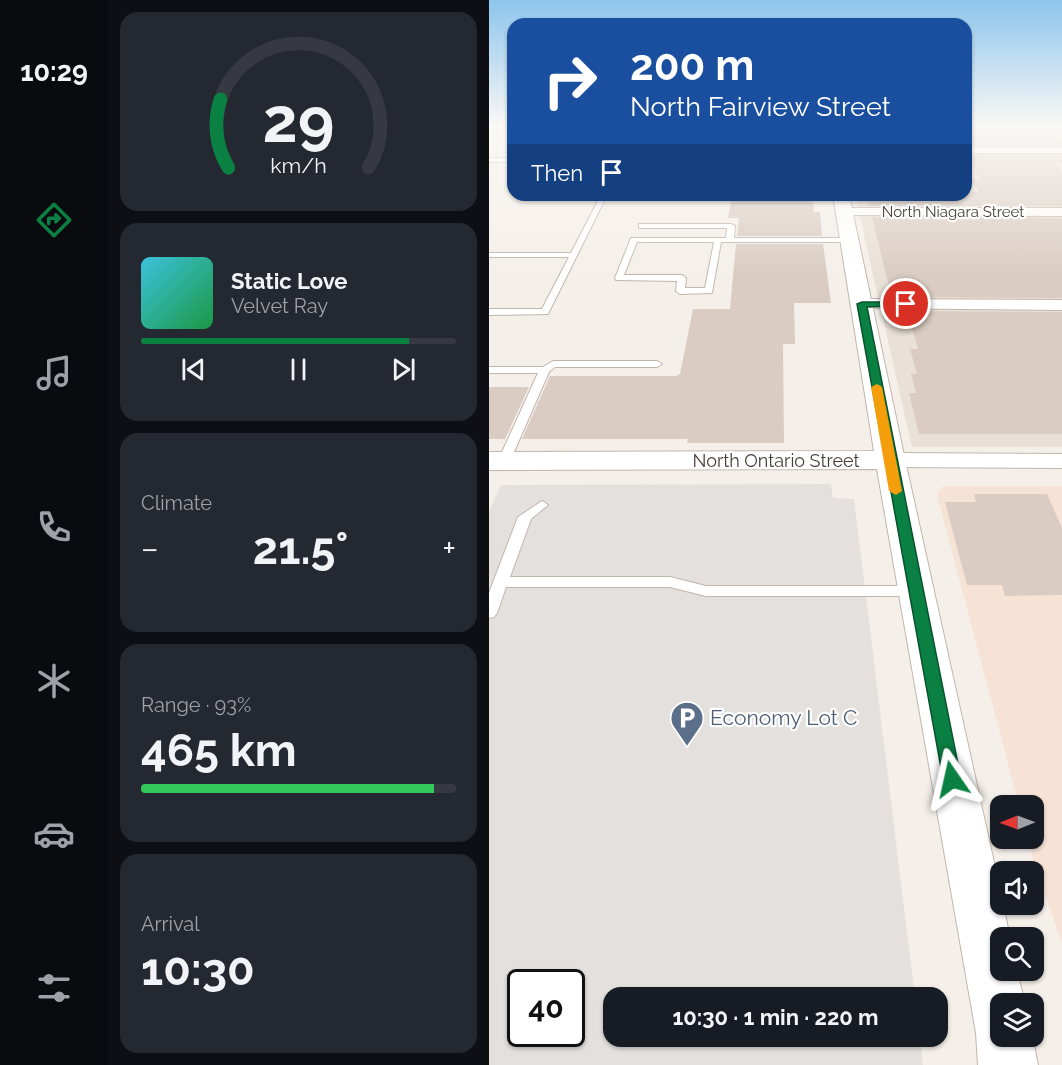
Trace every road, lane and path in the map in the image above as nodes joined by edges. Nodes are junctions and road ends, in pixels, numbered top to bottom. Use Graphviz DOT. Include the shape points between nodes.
graph roads {
  1 [pos="601,201"];
  2 [pos="843,203"];
  3 [pos="1062,212"];
  4 [pos="642,226"];
  5 [pos="718,240"];
  6 [pos="730,240"];
  7 [pos="850,240"];
  8 [pos="489,255"];
  9 [pos="573,255"];
  10 [pos="862,304"];
  11 [pos="1062,305"];
  12 [pos="489,312"];
  13 [pos="657,364"];
  14 [pos="489,370"];
  15 [pos="545,370"];
  16 [pos="890,460"];
  17 [pos="1062,461"];
  18 [pos="494,464"];
  19 [pos="542,505"];
  20 [pos="501,582"];
  21 [pos="915,591"];
  22 [pos="489,613"];
  23 [pos="995,993"];
  24 [pos="1005,1047"];
  25 [pos="1008,1065"];
  1 -- 9 [label="lane"];
  2 -- 3 [label="street, North Niagara Street"];
  2 -- 7 [label="street"];
  4 -- 6 [label="lane" via="731,226"];
  5 -- 5 [label="lane" via="634,240 619,278 682,278 680,291 709,291"];
  5 -- 6 [label="lane"];
  6 -- 7 [label="lane"];
  7 -- 10 [label="street"];
  8 -- 9 [label="lane"];
  9 -- 12 [label="lane" via="545,312"];
  10 -- 11 [label="street"];
  10 -- 16 [label="street"];
  13 -- 15 [label="lane" via="553,364"];
  14 -- 15 [label="lane"];
  15 -- 18 [label="lane"];
  16 -- 17 [label="street, North Ontario Street"];
  16 -- 18 [label="street, North Ontario Street"];
  16 -- 21 [label="street"];
  19 -- 20 [label="lane" via="525,517"];
  20 -- 21 [label="lane" via="670,582 706,591"];
  20 -- 22 [label="lane"];
  21 -- 23 [label="street"];
  24 -- 25 [label="street"];
}
